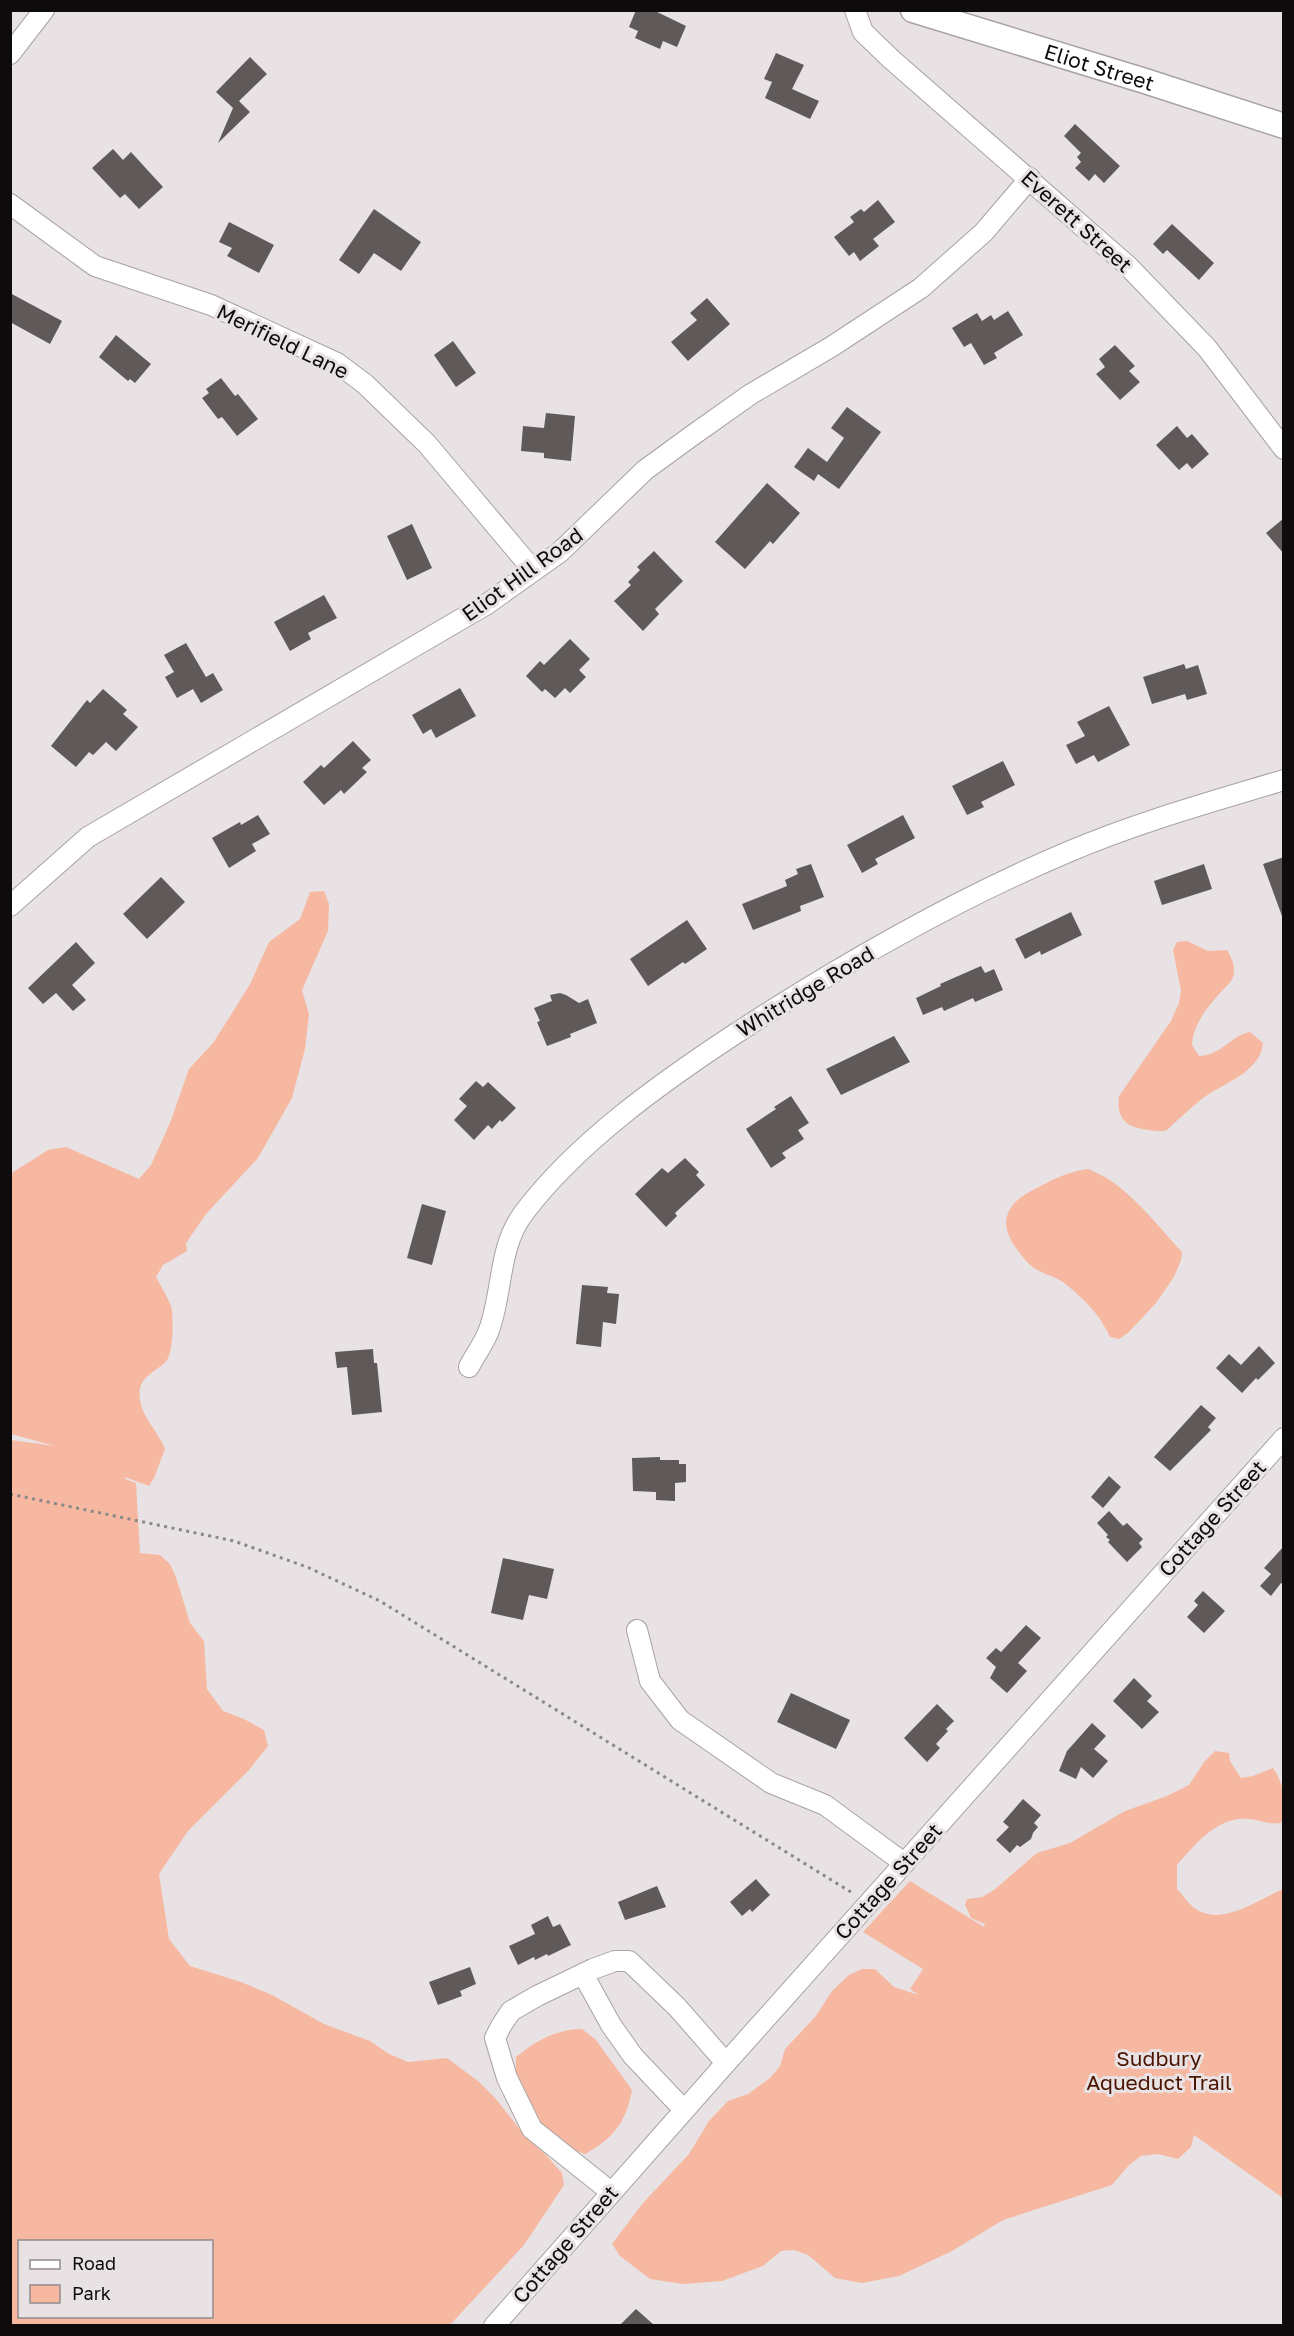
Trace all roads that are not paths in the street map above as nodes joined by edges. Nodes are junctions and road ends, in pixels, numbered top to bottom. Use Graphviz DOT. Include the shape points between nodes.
graph roads {
  1 [pos="44,10"];
  2 [pos="855,10"];
  3 [pos="913,10"];
  4 [pos="10,54"];
  5 [pos="1284,126"];
  6 [pos="1030,178"];
  7 [pos="10,204"];
  8 [pos="1284,449"];
  9 [pos="533,570"];
  10 [pos="1284,780"];
  11 [pos="10,906"];
  12 [pos="469,1366"];
  13 [pos="1284,1438"];
  14 [pos="637,1630"];
  15 [pos="904,1863"];
  16 [pos="583,1974"];
  17 [pos="726,2063"];
  18 [pos="684,2110"];
  19 [pos="611,2192"];
  20 [pos="494,2325"];
  1 -- 4 [label="street"];
  2 -- 6 [label="street, Everett Street" via="863,32 870,39"];
  3 -- 5 [label="main road, Eliot Street"];
  6 -- 8 [label="street, Everett Street" via="1128,266 1207,348"];
  6 -- 9 [label="street, Eliot Hill Road" via="984,232 921,288 717,417 645,470 560,552"];
  7 -- 9 [label="street, Merifield Lane" via="95,266 211,306 337,363 365,384 427,444"];
  9 -- 11 [label="street, Eliot Hill Road" via="487,604 88,837"];
  10 -- 12 [label="street, Whitridge Road" via="1153,819 1027,871 920,923 781,1004 688,1065 608,1127 557,1173 521,1217 504,1255 489,1330"];
  13 -- 15 [label="street, Cottage Street"];
  14 -- 15 [label="street" via="650,1681 680,1720 771,1783 825,1805"];
  15 -- 17 [label="street, Cottage Street"];
  16 -- 17 [label="street" via="615,1961 629,1961 677,2007"];
  16 -- 18 [label="street" via="633,2056"];
  16 -- 19 [label="street" via="512,2011 495,2038 507,2078 531,2129"];
  17 -- 18 [label="street, Cottage Street"];
  18 -- 19 [label="street, Cottage Street"];
  19 -- 20 [label="street, Cottage Street"];
}
